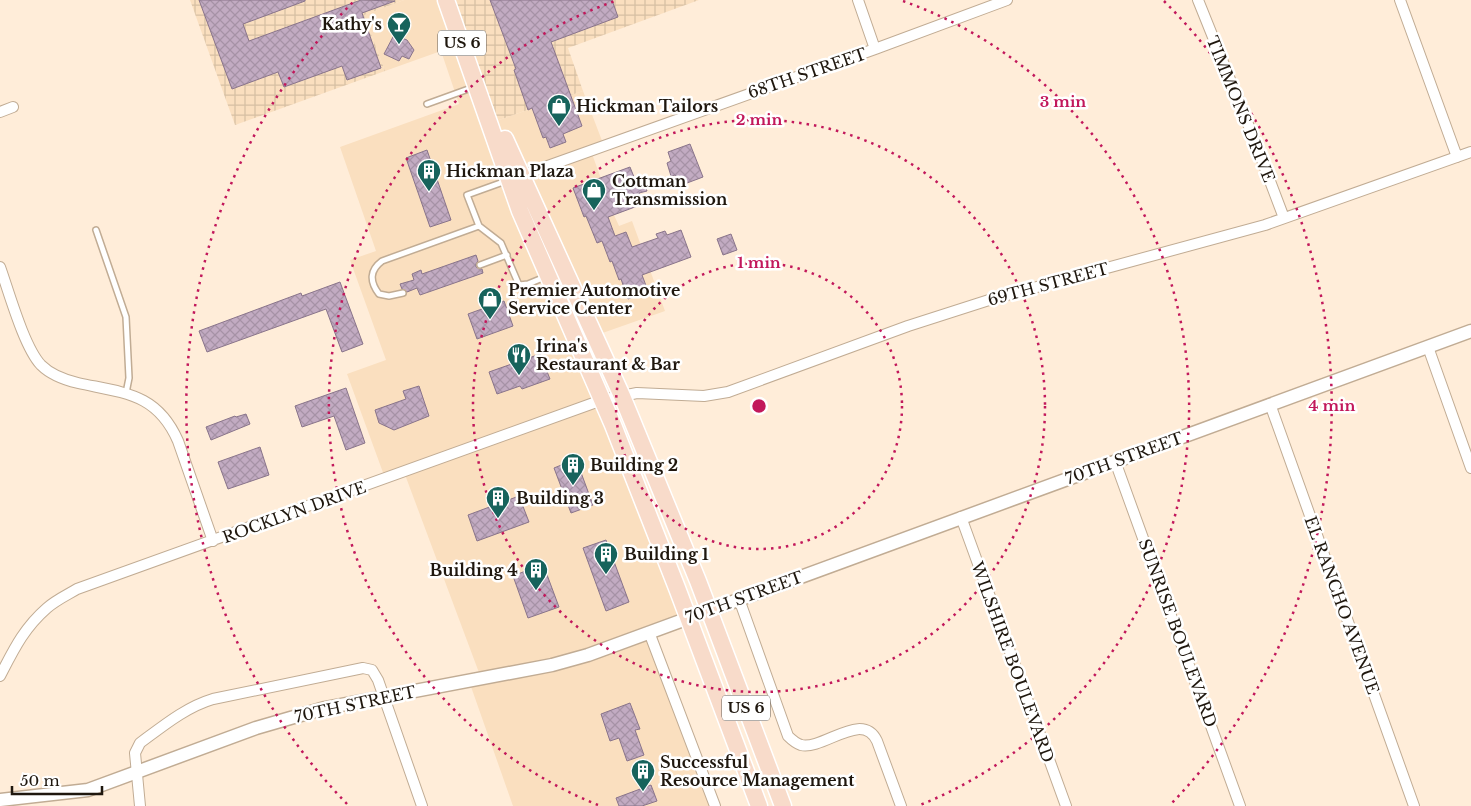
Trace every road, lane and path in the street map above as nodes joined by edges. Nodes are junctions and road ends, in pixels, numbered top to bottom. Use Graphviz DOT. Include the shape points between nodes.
graph roads {
  1 [pos="446,0"];
  2 [pos="858,0"];
  3 [pos="1007,0"];
  4 [pos="1198,0"];
  5 [pos="1400,0"];
  6 [pos="875,49"];
  7 [pos="477,86"];
  8 [pos="427,104"];
  9 [pos="12,107"];
  10 [pos="0,112"];
  11 [pos="1471,152"];
  12 [pos="1457,156"];
  13 [pos="515,178"];
  14 [pos="1284,218"];
  15 [pos="479,226"];
  16 [pos="96,230"];
  17 [pos="507,255"];
  18 [pos="480,265"];
  19 [pos="0,267"];
  20 [pos="548,276"];
  21 [pos="403,293"];
  22 [pos="1471,332"];
  23 [pos="1428,347"];
  24 [pos="126,394"];
  25 [pos="622,396"];
  26 [pos="602,400"];
  27 [pos="1270,404"];
  28 [pos="1115,461"];
  29 [pos="1471,468"];
  30 [pos="961,517"];
  31 [pos="213,541"];
  32 [pos="739,599"];
  33 [pos="709,610"];
  34 [pos="688,618"];
  35 [pos="649,632"];
  36 [pos="0,676"];
  37 [pos="383,697"];
  38 [pos="137,773"];
  39 [pos="0,800"];
  40 [pos="140,806"];
  41 [pos="422,806"];
  42 [pos="714,806"];
  43 [pos="759,806"];
  44 [pos="783,806"];
  45 [pos="901,806"];
  46 [pos="1066,806"];
  47 [pos="1240,806"];
  48 [pos="1414,806"];
  1 -- 7 [label="main road, US 6"];
  2 -- 6 [label="street"];
  3 -- 6 [label="street, 68TH STREET"];
  4 -- 14 [label="street, TIMMONS DRIVE"];
  5 -- 12 [label="street"];
  6 -- 13 [label="street, 68TH STREET"];
  7 -- 8 [label="lane"];
  7 -- 13 [label="main road, US 6"];
  9 -- 10 [label="street"];
  11 -- 12 [label="street, 69TH STREET"];
  12 -- 14 [label="street, 69TH STREET"];
  13 -- 15 [label="lane" via="467,195"];
  13 -- 20 [label="main road, US 6" via="520,211"];
  13 -- 25 [label="main road, US 6"];
  14 -- 25 [label="street, 69TH STREET" via="989,300 728,392 704,396 637,393"];
  15 -- 17 [label="lane" via="501,243"];
  15 -- 21 [label="lane" via="382,260 376,265 372,280 379,294"];
  16 -- 24 [label="lane" via="126,316 129,378"];
  17 -- 18 [label="lane"];
  17 -- 20 [label="lane" via="519,285"];
  19 -- 24 [label="street" via="30,351 42,366 56,376"];
  20 -- 26 [label="main road, US 6"];
  22 -- 23 [label="street, 70TH STREET"];
  23 -- 27 [label="street, 70TH STREET"];
  23 -- 29 [label="street"];
  24 -- 31 [label="street" via="152,404 171,425"];
  25 -- 26 [label="street, ROCKLYN DRIVE"];
  25 -- 33 [label="main road, US 6"];
  26 -- 31 [label="street, ROCKLYN DRIVE"];
  26 -- 34 [label="main road, US 6"];
  27 -- 28 [label="street, 70TH STREET"];
  27 -- 48 [label="street, EL RANCHO AVENUE"];
  28 -- 30 [label="street, 70TH STREET"];
  28 -- 47 [label="street, SUNRISE BOULEVARD"];
  30 -- 32 [label="street, 70TH STREET"];
  30 -- 46 [label="street, WILSHIRE BOULEVARD"];
  31 -- 36 [label="street, ROCKLYN DRIVE" via="77,589 48,606 28,626"];
  32 -- 33 [label="street, 70TH STREET"];
  32 -- 45 [label="street" via="788,736 804,746 864,729 874,736"];
  33 -- 34 [label="street, 70TH STREET"];
  33 -- 44 [label="main road, US 6"];
  34 -- 35 [label="street, 70TH STREET"];
  34 -- 43 [label="main road, US 6"];
  35 -- 37 [label="street, 70TH STREET" via="552,665"];
  35 -- 42 [label="street"];
  37 -- 38 [label="street, 70TH STREET" via="325,708 256,728"];
  37 -- 38 [label="street" via="372,670 363,668 212,699 195,705 140,743 135,753"];
  37 -- 41 [label="street"];
  38 -- 39 [label="street, 70TH STREET" via="88,790"];
  38 -- 40 [label="street"];
}
